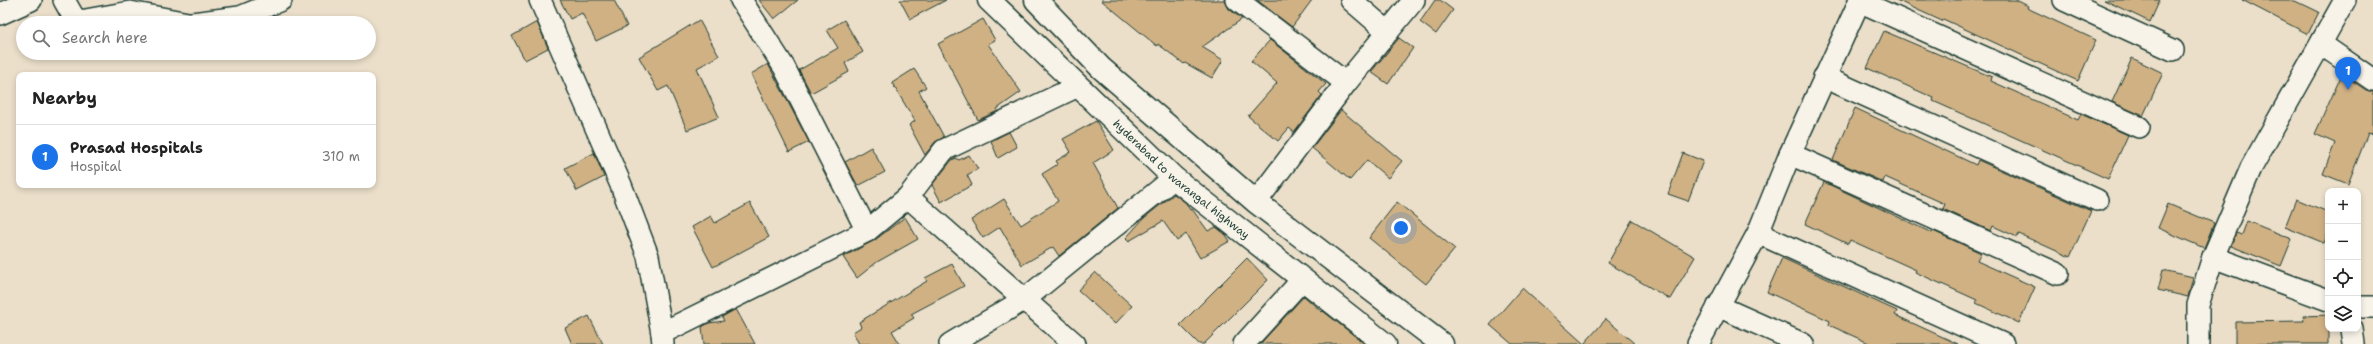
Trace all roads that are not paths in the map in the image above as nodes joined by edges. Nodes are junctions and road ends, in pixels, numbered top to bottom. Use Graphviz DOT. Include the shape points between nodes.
graph roads {
  1 [pos="32,0"];
  2 [pos="64,0"];
  3 [pos="281,0"];
  4 [pos="540,0"];
  5 [pos="741,0"];
  6 [pos="989,0"];
  7 [pos="1036,0"];
  8 [pos="1236,0"];
  9 [pos="1351,0"];
  10 [pos="1414,0"];
  11 [pos="1859,0"];
  12 [pos="2064,0"];
  13 [pos="2345,0"];
  14 [pos="128,6"];
  15 [pos="0,14"];
  16 [pos="73,16"];
  17 [pos="96,16"];
  18 [pos="163,16"];
  19 [pos="242,16"];
  20 [pos="1388,32"];
  21 [pos="2321,44"];
  22 [pos="2172,50"];
  23 [pos="1824,77"];
  24 [pos="2373,80"];
  25 [pos="1346,83"];
  26 [pos="1078,86"];
  27 [pos="2139,127"];
  28 [pos="1790,154"];
  29 [pos="1174,178"];
  30 [pos="908,197"];
  31 [pos="2096,200"];
  32 [pos="1256,202"];
  33 [pos="866,231"];
  34 [pos="1758,233"];
  35 [pos="2213,257"];
  36 [pos="2058,274"];
  37 [pos="1302,280"];
  38 [pos="1025,299"];
  39 [pos="2325,299"];
  40 [pos="1718,306"];
  41 [pos="2361,307"];
  42 [pos="2373,307"];
  43 [pos="2352,332"];
  44 [pos="663,339"];
  45 [pos="950,344"];
  46 [pos="1075,344"];
  47 [pos="1244,344"];
  48 [pos="1386,344"];
  49 [pos="1442,344"];
  50 [pos="1698,344"];
  51 [pos="1803,344"];
  52 [pos="2003,344"];
  53 [pos="2198,344"];
  54 [pos="2354,344"];
  1 -- 15 [label="street"];
  2 -- 16 [label="street"];
  3 -- 19 [label="street"];
  4 -- 44 [label="street" via="621,185 645,249"];
  5 -- 33 [label="street" via="784,67"];
  6 -- 26 [label="main road, hyderabad to warangal highway"];
  7 -- 32 [label="main road" via="1101,68"];
  8 -- 25 [label="street"];
  9 -- 20 [label="street"];
  10 -- 20 [label="street"];
  11 -- 23 [label="street"];
  11 -- 27 [label="street"];
  12 -- 22 [label="street"];
  13 -- 21 [label="street"];
  14 -- 17 [label="street"];
  14 -- 18 [label="street"];
  20 -- 25 [label="street"];
  21 -- 24 [label="street"];
  21 -- 35 [label="street" via="2251,168"];
  23 -- 28 [label="street"];
  23 -- 31 [label="street"];
  25 -- 32 [label="street"];
  26 -- 29 [label="main road, hyderabad to warangal highway"];
  26 -- 30 [label="street" via="944,150"];
  28 -- 34 [label="street"];
  28 -- 36 [label="street"];
  29 -- 37 [label="main road, hyderabad to warangal highway"];
  29 -- 38 [label="street"];
  30 -- 33 [label="street"];
  30 -- 38 [label="street"];
  32 -- 49 [label="main road"];
  33 -- 44 [label="street"];
  34 -- 40 [label="street"];
  34 -- 52 [label="street"];
  35 -- 39 [label="street"];
  35 -- 53 [label="street" via="2198,305"];
  37 -- 47 [label="street"];
  37 -- 48 [label="main road, hyderabad to warangal highway"];
  38 -- 45 [label="street"];
  38 -- 46 [label="street"];
  40 -- 50 [label="street"];
  40 -- 51 [label="street"];
  41 -- 42 [label="street"];
  43 -- 54 [label="street"];
}
